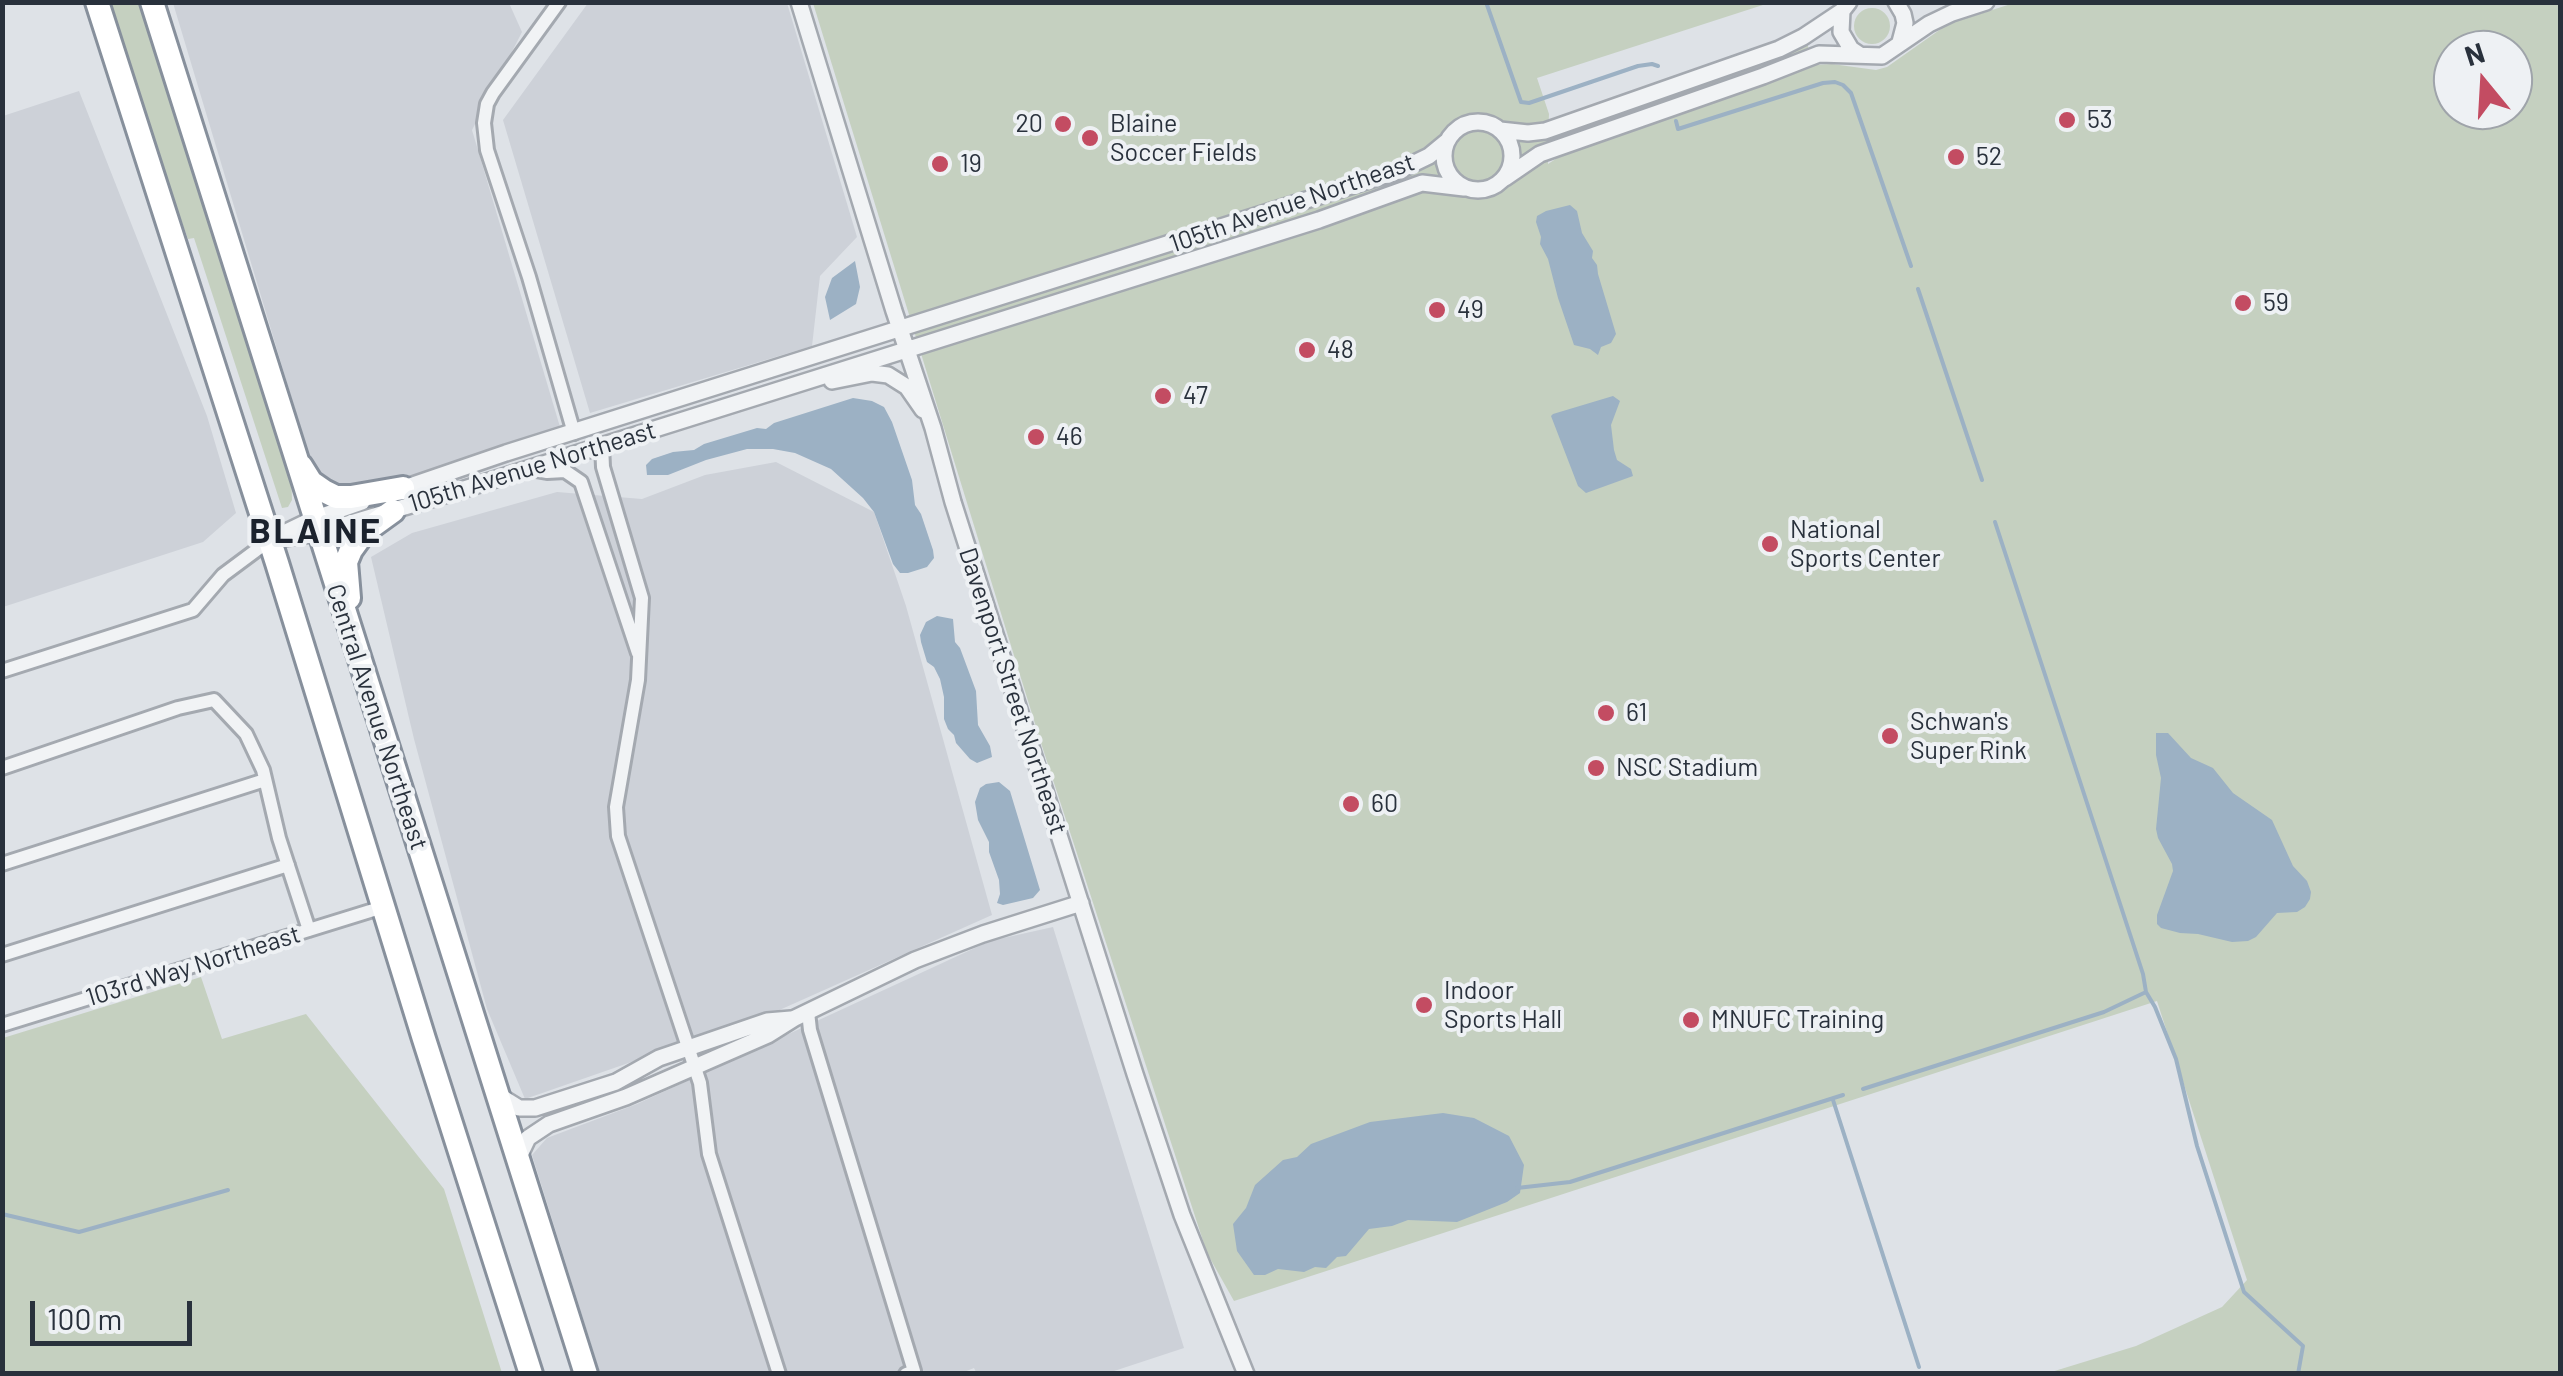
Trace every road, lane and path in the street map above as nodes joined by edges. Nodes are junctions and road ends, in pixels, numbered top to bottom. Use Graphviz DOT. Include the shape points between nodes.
graph roads {
  1 [pos="97,2"];
  2 [pos="152,2"];
  3 [pos="559,2"];
  4 [pos="800,2"];
  5 [pos="1896,2"];
  6 [pos="1986,2"];
  7 [pos="1845,7"];
  8 [pos="1900,42"];
  9 [pos="1860,55"];
  10 [pos="1500,130"];
  11 [pos="1446,142"];
  12 [pos="1505,178"];
  13 [pos="1464,188"];
  14 [pos="900,328"];
  15 [pos="908,349"];
  16 [pos="754,397"];
  17 [pos="933,428"];
  18 [pos="574,433"];
  19 [pos="602,445"];
  20 [pos="293,454"];
  21 [pos="528,468"];
  22 [pos="403,488"];
  23 [pos="393,511"];
  24 [pos="316,526"];
  25 [pos="270,540"];
  26 [pos="354,641"];
  27 [pos="640,660"];
  28 [pos="2,671"];
  29 [pos="2,768"];
  30 [pos="265,780"];
  31 [pos="2,864"];
  32 [pos="288,865"];
  33 [pos="1081,903"];
  34 [pos="384,906"];
  35 [pos="309,930"];
  36 [pos="2,955"];
  37 [pos="801,1015"];
  38 [pos="2,1025"];
  39 [pos="688,1048"];
  40 [pos="694,1067"];
  41 [pos="498,1095"];
  42 [pos="518,1159"];
  43 [pos="531,1374"];
  44 [pos="586,1374"];
  45 [pos="778,1374"];
  46 [pos="906,1374"];
  47 [pos="1246,1374"];
  1 -- 25 [label="highway, Central Avenue Northeast"];
  2 -- 20 [label="highway, Central Avenue Northeast"];
  3 -- 18 [label="street" via="493,93 484,123"];
  4 -- 14 [label="street, Davenport Street Northeast"];
  5 -- 8 [label="street" via="1905,24"];
  6 -- 8 [label="street, 105th Avenue Northeast"];
  7 -- 9 [label="street, 105th Avenue Northeast" via="1840,32"];
  7 -- 10 [label="street, 105th Avenue Northeast" via="1779,48 1545,130"];
  8 -- 9 [label="street, 105th Avenue Northeast" via="1882,56"];
  9 -- 12 [label="street, 105th Avenue Northeast" via="1819,54 1540,154"];
  10 -- 11 [label="street, 105th Avenue Northeast" via="1489,123 1464,124"];
  10 -- 12 [label="street" via="1512,148"];
  11 -- 13 [label="street, 105th Avenue Northeast" via="1444,164"];
  11 -- 14 [label="street, 105th Avenue Northeast" via="1398,170"];
  12 -- 13 [label="street, 105th Avenue Northeast" via="1484,190"];
  13 -- 15 [label="street, 105th Avenue Northeast" via="1422,183"];
  14 -- 15 [label="street, Davenport Street Northeast"];
  14 -- 18 [label="street, 105th Avenue Northeast"];
  15 -- 16 [label="street, 105th Avenue Northeast"];
  15 -- 17 [label="street, Davenport Street Northeast"];
  16 -- 17 [label="street" via="888,375 907,387"];
  16 -- 19 [label="street, 105th Avenue Northeast"];
  17 -- 33 [label="street, Davenport Street Northeast"];
  18 -- 22 [label="street, 105th Avenue Northeast"];
  19 -- 21 [label="street, 105th Avenue Northeast"];
  19 -- 27 [label="street" via="642,598"];
  20 -- 22 [label="highway" via="312,482 336,496"];
  20 -- 24 [label="highway, Central Avenue Northeast"];
  21 -- 23 [label="street, 105th Avenue Northeast"];
  21 -- 27 [label="street" via="565,471 580,482"];
  22 -- 24 [label="street, 105th Avenue Northeast"];
  23 -- 24 [label="street, 105th Avenue Northeast"];
  23 -- 26 [label="highway" via="364,532 346,562"];
  24 -- 25 [label="street, 105th Avenue Northeast"];
  24 -- 26 [label="highway, Central Avenue Northeast"];
  25 -- 28 [label="street" via="223,575 193,610"];
  25 -- 34 [label="highway, Central Avenue Northeast"];
  26 -- 41 [label="highway, Central Avenue Northeast"];
  27 -- 39 [label="street" via="616,807 618,836"];
  29 -- 30 [label="street" via="214,700 246,734"];
  30 -- 31 [label="street"];
  30 -- 32 [label="street"];
  32 -- 35 [label="street"];
  32 -- 36 [label="street"];
  33 -- 37 [label="street" via="915,960"];
  33 -- 47 [label="street, Davenport Street Northeast" via="1182,1215"];
  34 -- 35 [label="street, 103rd Way Northeast"];
  34 -- 43 [label="highway, Central Avenue Northeast"];
  35 -- 38 [label="street, 103rd Way Northeast"];
  37 -- 39 [label="street"];
  37 -- 40 [label="street"];
  37 -- 46 [label="street" via="914,1371"];
  39 -- 40 [label="street"];
  39 -- 41 [label="street" via="616,1082 535,1108 519,1108"];
  40 -- 42 [label="street" via="550,1124 528,1138"];
  40 -- 45 [label="street" via="709,1154"];
  41 -- 42 [label="highway, Central Avenue Northeast"];
  42 -- 44 [label="highway, Central Avenue Northeast"];
}
